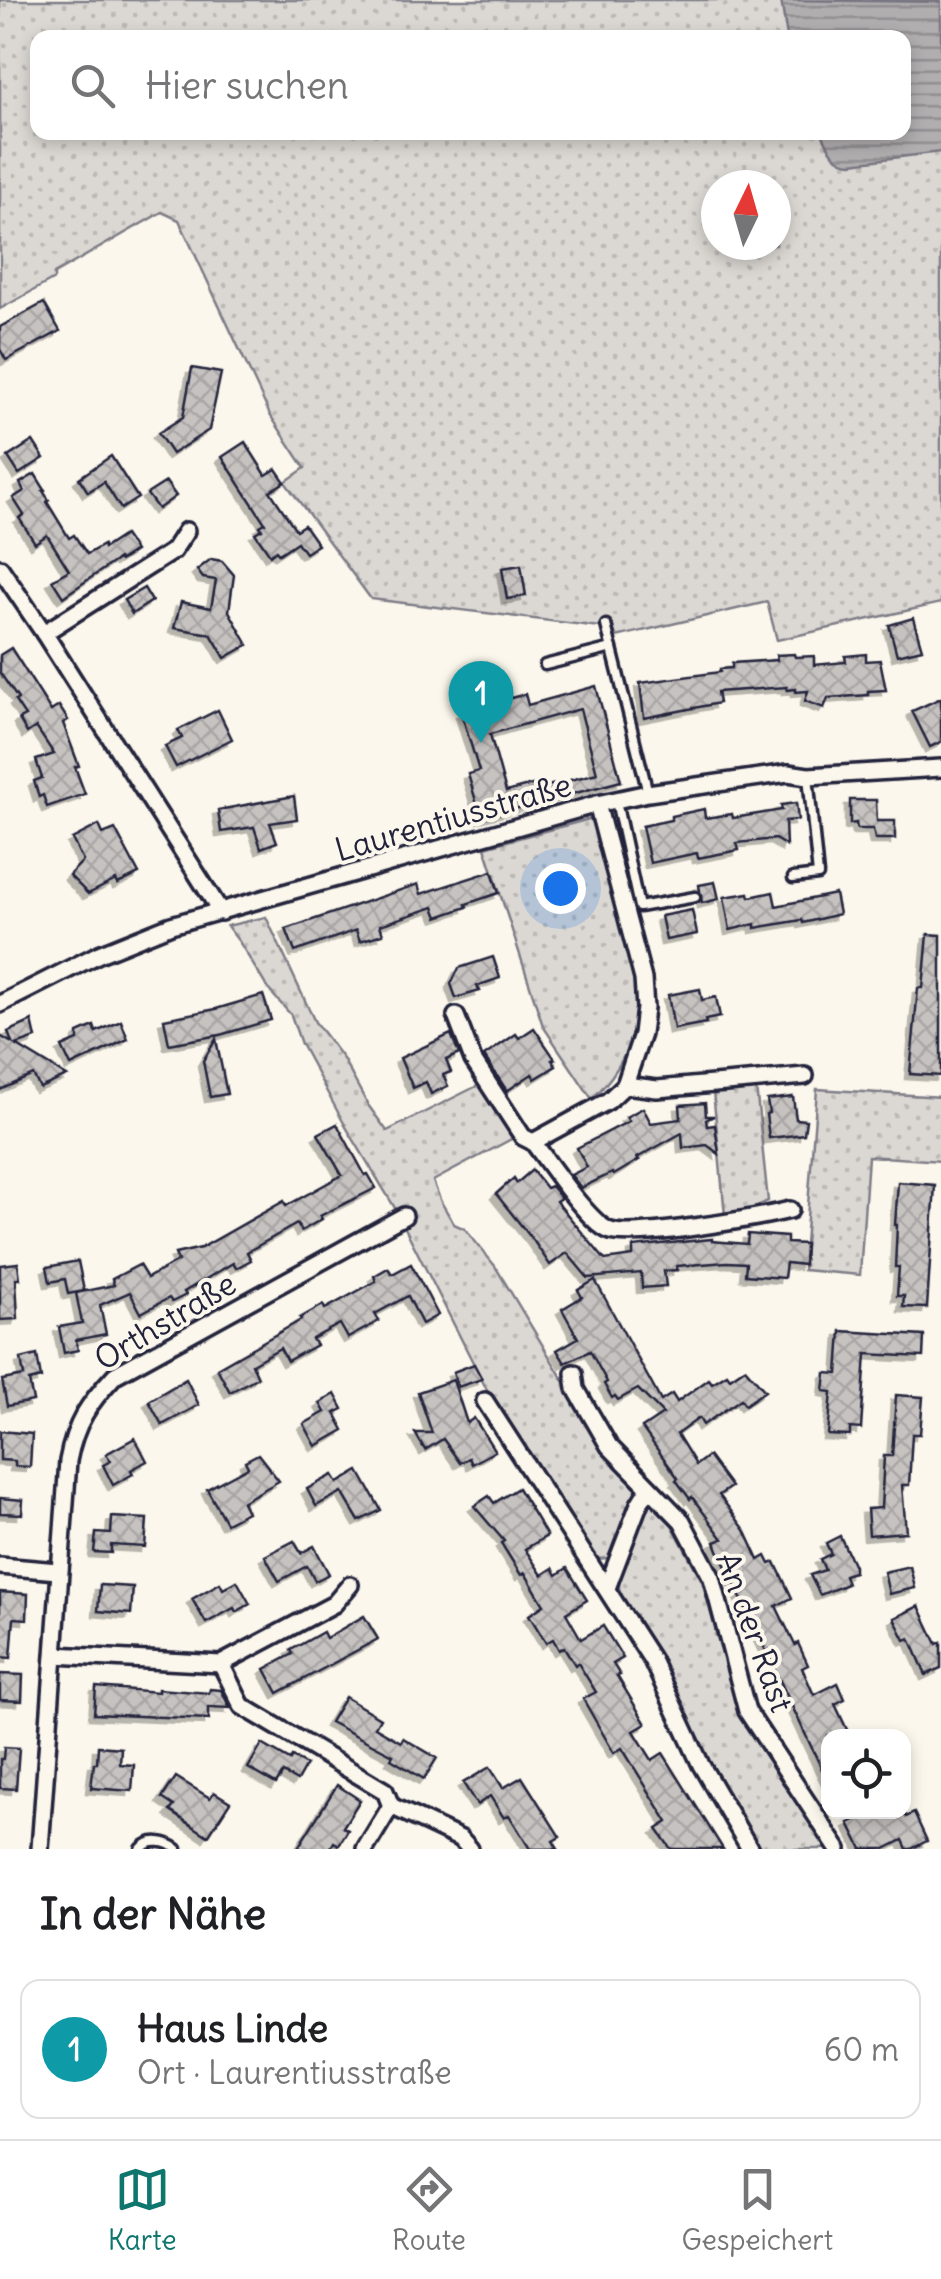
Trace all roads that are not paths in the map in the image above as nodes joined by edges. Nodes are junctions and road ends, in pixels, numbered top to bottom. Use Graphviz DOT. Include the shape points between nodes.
graph roads {
  1 [pos="186,531"];
  2 [pos="0,568"];
  3 [pos="606,625"];
  4 [pos="44,633"];
  5 [pos="612,648"];
  6 [pos="545,665"];
  7 [pos="941,768"];
  8 [pos="808,776"];
  9 [pos="648,794"];
  10 [pos="616,801"];
  11 [pos="597,804"];
  12 [pos="792,878"];
  13 [pos="695,897"];
  14 [pos="221,912"];
  15 [pos="0,1004"];
  16 [pos="456,1016"];
  17 [pos="805,1076"];
  18 [pos="625,1085"];
  19 [pos="534,1142"];
  20 [pos="790,1210"];
  21 [pos="404,1216"];
  22 [pos="574,1374"];
  23 [pos="484,1401"];
  24 [pos="649,1488"];
  25 [pos="0,1566"];
  26 [pos="58,1571"];
  27 [pos="350,1585"];
  28 [pos="606,1588"];
  29 [pos="55,1655"];
  30 [pos="221,1664"];
  31 [pos="391,1806"];
  32 [pos="40,1849"];
  33 [pos="141,1849"];
  34 [pos="177,1849"];
  35 [pos="365,1849"];
  36 [pos="470,1849"];
  37 [pos="750,1849"];
  38 [pos="838,1849"];
  1 -- 4 [label="street" via="174,551"];
  2 -- 4 [label="street"];
  3 -- 5 [label="lane"];
  4 -- 14 [label="street"];
  5 -- 6 [label="lane"];
  5 -- 9 [label="lane"];
  7 -- 8 [label="street, Laurentiusstraße"];
  8 -- 9 [label="street, Laurentiusstraße" via="788,773"];
  8 -- 12 [label="lane" via="818,875"];
  9 -- 10 [label="street, Laurentiusstraße"];
  10 -- 11 [label="street, Laurentiusstraße"];
  10 -- 13 [label="lane" via="639,907"];
  11 -- 14 [label="street, Laurentiusstraße"];
  11 -- 18 [label="street" via="646,1008"];
  14 -- 15 [label="street, Laurentiusstraße" via="98,954"];
  16 -- 19 [label="street" via="473,1060 524,1138"];
  17 -- 18 [label="street" via="657,1089"];
  18 -- 19 [label="street"];
  19 -- 20 [label="street" via="611,1232 750,1220"];
  21 -- 26 [label="street, Orthstraße" via="115,1375 90,1401 73,1436"];
  22 -- 24 [label="street, An der Rast" via="610,1446"];
  23 -- 28 [label="street"];
  24 -- 28 [label="street"];
  24 -- 38 [label="street, An der Rast" via="682,1521 712,1578 747,1711"];
  25 -- 26 [label="street"];
  26 -- 29 [label="street, Orthstraße"];
  27 -- 30 [label="street" via="334,1604"];
  28 -- 37 [label="street" via="652,1660"];
  29 -- 30 [label="street"];
  29 -- 32 [label="street, Orthstraße"];
  30 -- 31 [label="street" via="242,1706 385,1792"];
  31 -- 35 [label="street"];
  31 -- 36 [label="street"];
  33 -- 34 [label="lane" via="151,1842"];
}
